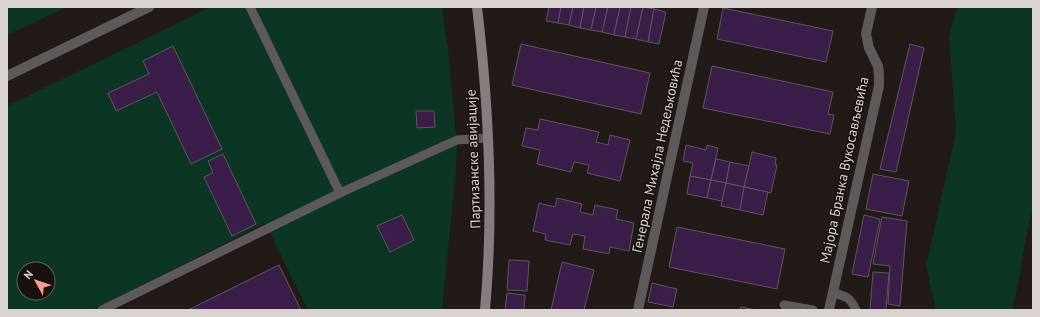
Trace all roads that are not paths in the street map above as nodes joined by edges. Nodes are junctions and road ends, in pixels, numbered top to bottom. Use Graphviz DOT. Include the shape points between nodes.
graph roads {
  1 [pos="150,7"];
  2 [pos="250,7"];
  3 [pos="477,7"];
  4 [pos="704,7"];
  5 [pos="872,7"];
  6 [pos="7,76"];
  7 [pos="488,138"];
  8 [pos="340,193"];
  9 [pos="833,293"];
  10 [pos="784,304"];
  11 [pos="102,310"];
  12 [pos="485,310"];
  13 [pos="638,310"];
  14 [pos="814,310"];
  15 [pos="829,310"];
  16 [pos="856,310"];
  1 -- 6 [label="street"];
  2 -- 8 [label="lane"];
  3 -- 7 [label="street, Партизанске авијације"];
  4 -- 13 [label="street, Генерала Михајла Недељковића"];
  5 -- 9 [label="street, Мајора Бранка Вукосављевића" via="866,34 869,48 878,66 878,86"];
  7 -- 8 [label="lane" via="457,140"];
  7 -- 12 [label="street, Партизанске авијације" via="488,265"];
  8 -- 11 [label="lane"];
  9 -- 15 [label="street, Мајора Бранка Вукосављевића"];
  9 -- 16 [label="lane" via="846,296"];
  10 -- 14 [label="lane"];
}
